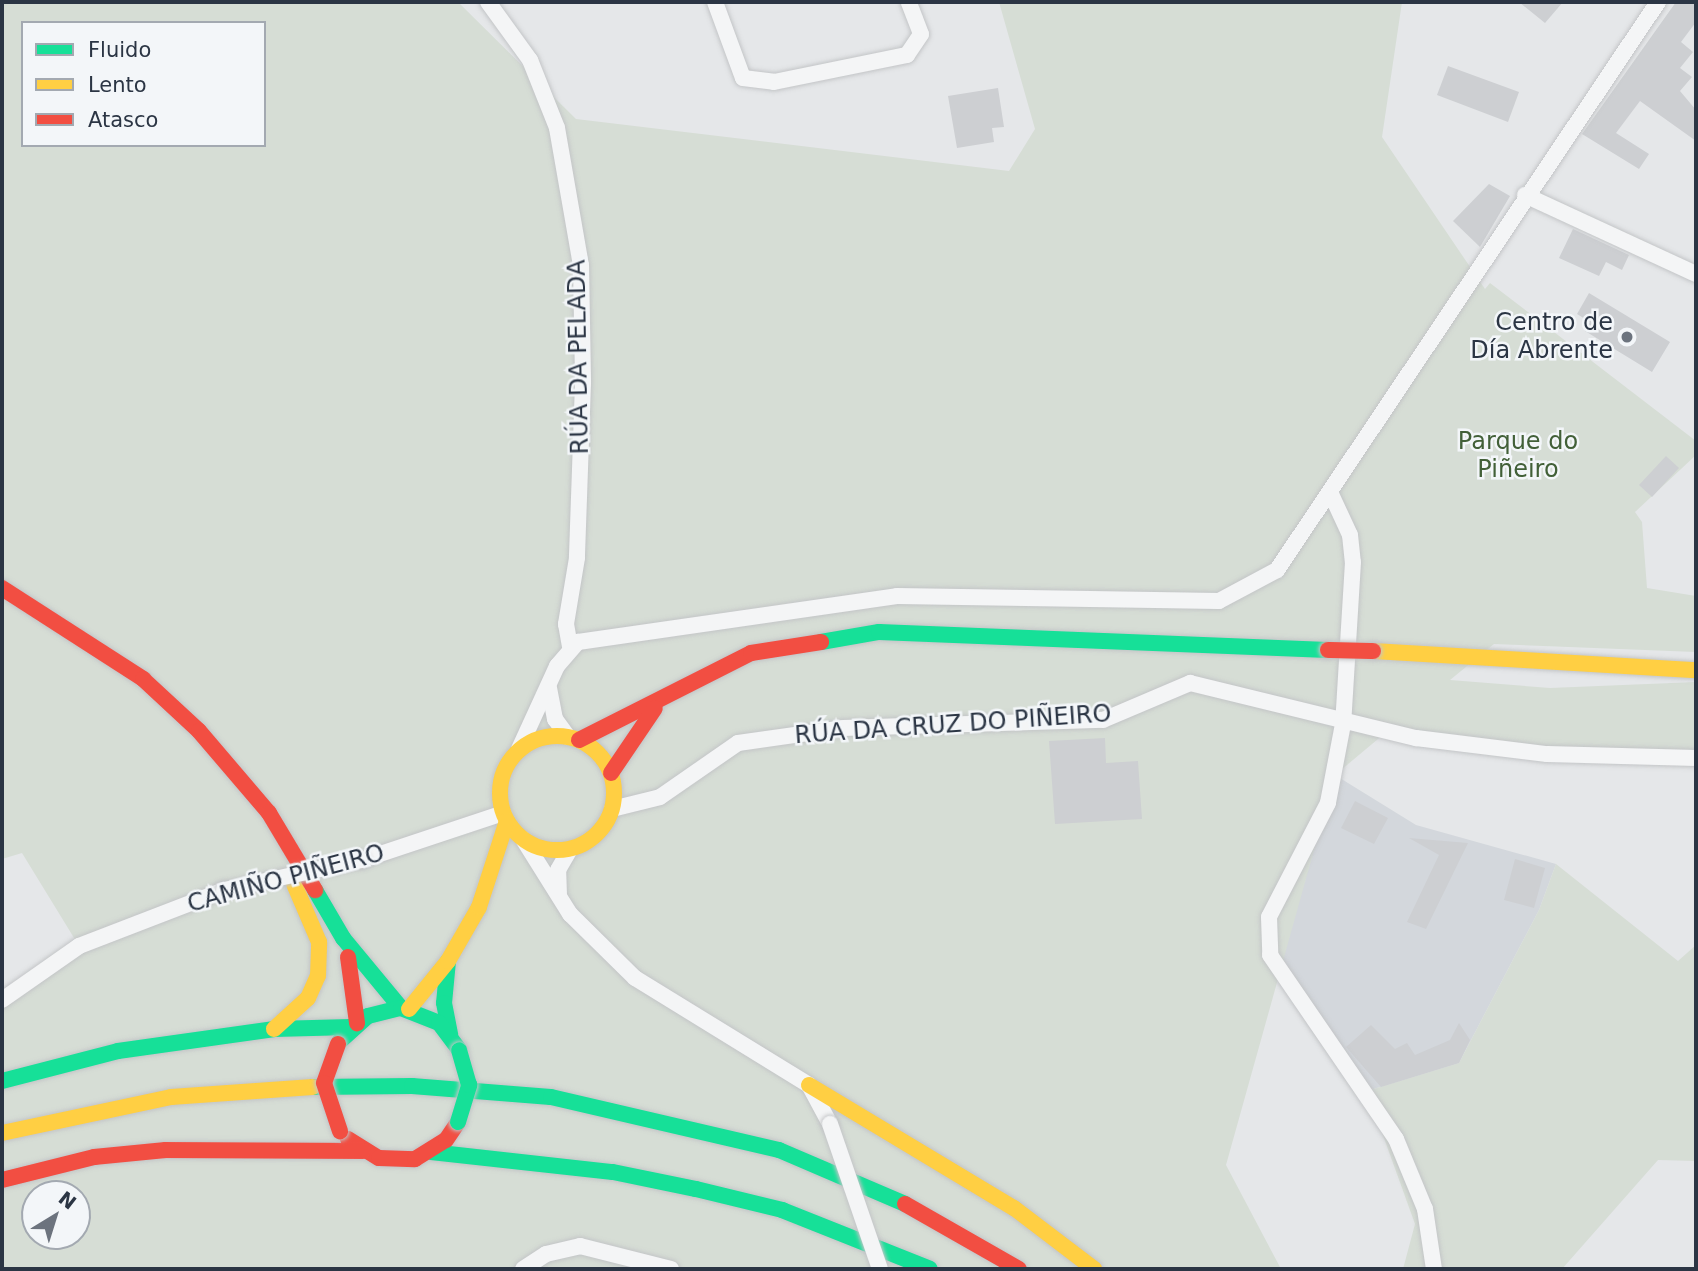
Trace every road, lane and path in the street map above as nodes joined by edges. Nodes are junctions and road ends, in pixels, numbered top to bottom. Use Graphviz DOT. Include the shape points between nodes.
graph roads {
  1 [pos="715,2"];
  2 [pos="909,2"];
  3 [pos="1658,2"];
  4 [pos="490,3"];
  5 [pos="1525,195"];
  6 [pos="1696,274"];
  7 [pos="1331,494"];
  8 [pos="2,588"];
  9 [pos="570,647"];
  10 [pos="1696,670"];
  11 [pos="549,685"];
  12 [pos="681,688"];
  13 [pos="1343,724"];
  14 [pos="199,731"];
  15 [pos="573,738"];
  16 [pos="520,749"];
  17 [pos="1696,758"];
  18 [pos="611,773"];
  19 [pos="612,809"];
  20 [pos="505,817"];
  21 [pos="570,849"];
  22 [pos="538,852"];
  23 [pos="559,898"];
  24 [pos="479,907"];
  25 [pos="343,938"];
  26 [pos="448,961"];
  27 [pos="2,1000"];
  28 [pos="405,1009"];
  29 [pos="354,1025"];
  30 [pos="274,1029"];
  31 [pos="450,1035"];
  32 [pos="2,1081"];
  33 [pos="809,1085"];
  34 [pos="2,1133"];
  35 [pos="363,1152"];
  36 [pos="431,1152"];
  37 [pos="2,1180"];
  38 [pos="523,1269"];
  39 [pos="671,1269"];
  40 [pos="880,1269"];
  41 [pos="930,1269"];
  42 [pos="1019,1269"];
  43 [pos="1094,1269"];
  44 [pos="1434,1269"];
  1 -- 2 [label="street" via="743,78 774,82 906,55 922,34"];
  3 -- 5 [label="street"];
  4 -- 9 [label="street, RÚA DA PELADA" via="530,60 557,128 581,265 583,383 577,558 566,624"];
  5 -- 6 [label="street"];
  5 -- 7 [label="street"];
  7 -- 9 [label="street" via="1277,570 1219,601 897,596"];
  7 -- 13 [label="street" via="1350,535 1353,562"];
  8 -- 14 [label="main road" via="143,679"];
  9 -- 11 [label="street"];
  10 -- 12 [label="main road, bridge" via="1373,651 879,632 751,653"];
  11 -- 15 [label="street" via="555,719"];
  11 -- 16 [label="street"];
  12 -- 15 [label="main road"];
  12 -- 18 [label="main road" via="637,728"];
  13 -- 17 [label="street, RÚA DA CRUZ DO PIÑEIRO" via="1547,754"];
  13 -- 19 [label="street, RÚA DA CRUZ DO PIÑEIRO" via="1190,683 1103,720 843,728 738,743 660,797"];
  13 -- 44 [label="street" via="1328,803 1269,917 1270,955 1396,1139 1425,1209"];
  14 -- 25 [label="main road" via="269,813"];
  14 -- 30 [label="main road" via="308,906 319,942 318,976 308,998"];
  15 -- 16 [label="main road" via="547,736"];
  15 -- 18 [label="main road"];
  16 -- 20 [label="main road" via="501,778"];
  18 -- 19 [label="main road"];
  19 -- 21 [label="main road" via="592,838"];
  20 -- 22 [label="main road"];
  20 -- 24 [label="main road"];
  20 -- 27 [label="street, CAMIÑO PIÑEIRO, bridge" via="362,860 224,890 79,946"];
  21 -- 22 [label="main road"];
  21 -- 23 [label="street" via="558,870"];
  22 -- 23 [label="street"];
  22 -- 24 [label="main road"];
  23 -- 33 [label="street" via="635,978"];
  24 -- 26 [label="main road"];
  25 -- 28 [label="main road"];
  25 -- 29 [label="main road" via="356,985"];
  26 -- 28 [label="main road"];
  26 -- 31 [label="main road" via="444,1003"];
  28 -- 29 [label="main road"];
  28 -- 31 [label="main road"];
  29 -- 30 [label="main road"];
  29 -- 35 [label="main road, bridge" via="338,1044 324,1083 340,1130"];
  30 -- 32 [label="main road" via="118,1051"];
  31 -- 36 [label="main road, bridge" via="468,1085 458,1122"];
  33 -- 40 [label="street, bridge" via="830,1124"];
  33 -- 43 [label="main road" via="1014,1208"];
  34 -- 42 [label="main road" via="171,1097 270,1088 412,1086 551,1097 779,1150 890,1196"];
  35 -- 36 [label="main road" via="398,1160"];
  35 -- 37 [label="main road" via="166,1150 94,1157"];
  36 -- 41 [label="main road" via="614,1172 696,1189 782,1210"];
  38 -- 39 [label="street" via="546,1254 580,1246"];
}
